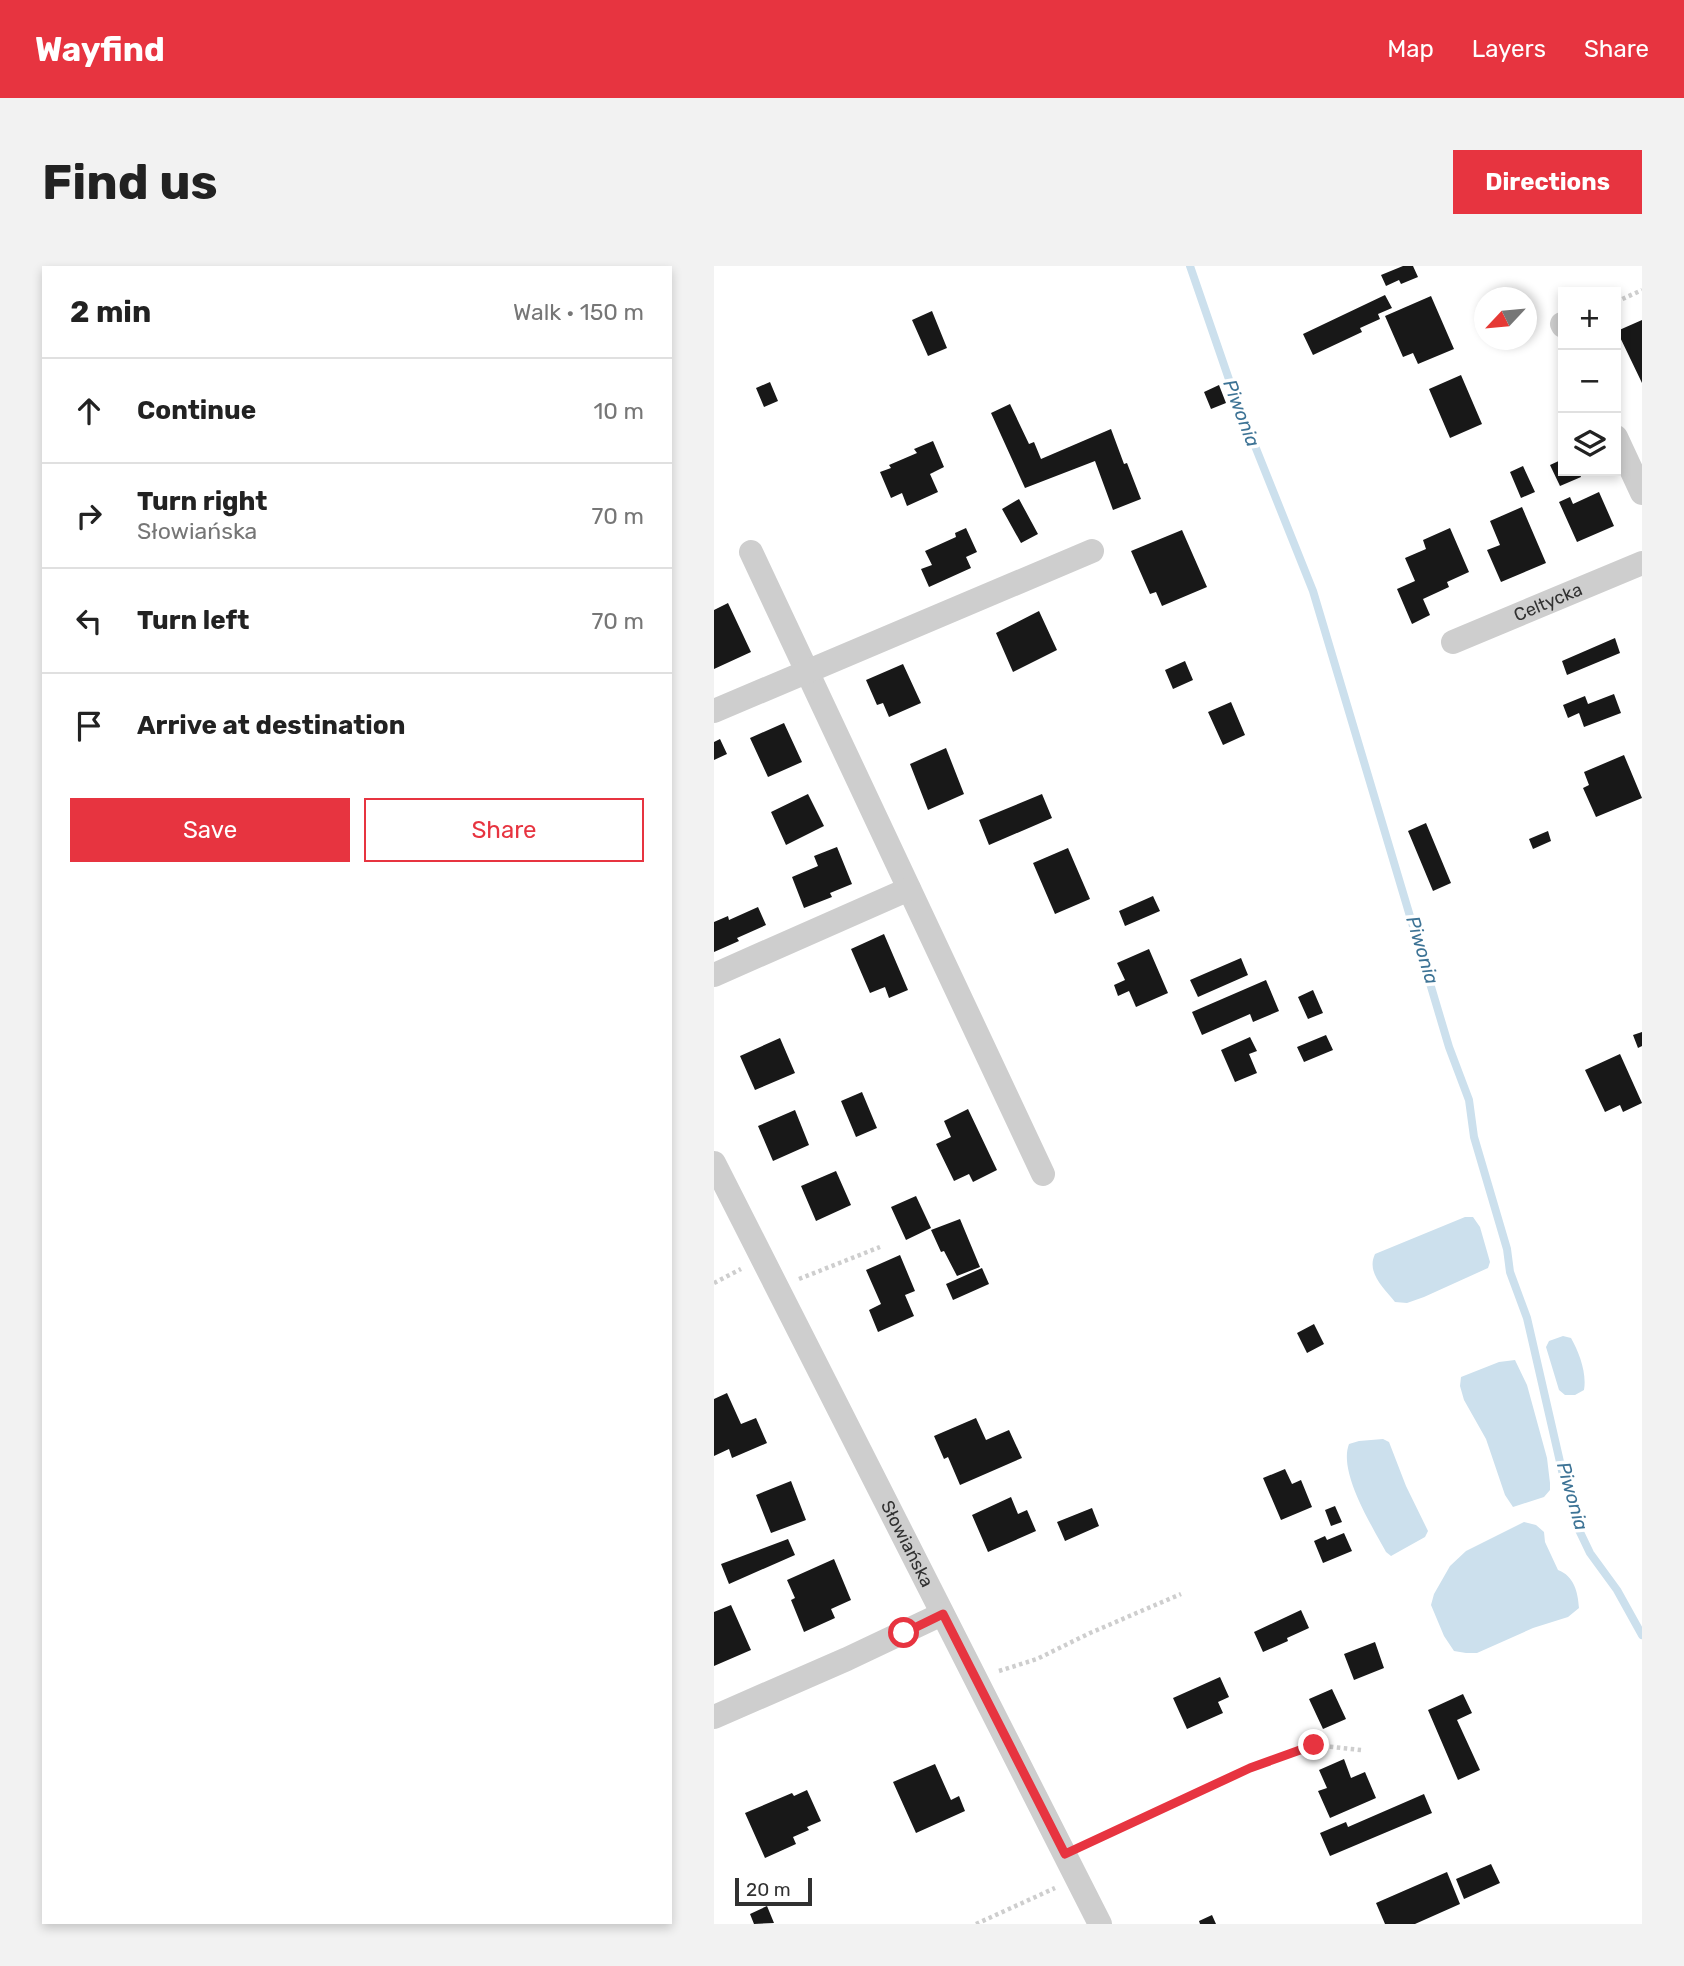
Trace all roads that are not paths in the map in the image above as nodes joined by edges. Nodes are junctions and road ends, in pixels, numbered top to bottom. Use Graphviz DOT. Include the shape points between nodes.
graph roads {
  1 [pos="1621,448"];
  2 [pos="1642,493"];
  3 [pos="1092,551"];
  4 [pos="751,552"];
  5 [pos="1642,563"];
  6 [pos="1453,642"];
  7 [pos="806,670"];
  8 [pos="714,711"];
  9 [pos="909,889"];
  10 [pos="714,975"];
  11 [pos="714,1163"];
  12 [pos="1043,1174"];
  13 [pos="943,1614"];
  14 [pos="714,1717"];
  15 [pos="1100,1924"];
  1 -- 2 [label="street"];
  3 -- 7 [label="street"];
  4 -- 7 [label="street"];
  5 -- 6 [label="street, Celtycka"];
  7 -- 8 [label="street"];
  7 -- 9 [label="street"];
  9 -- 10 [label="street"];
  9 -- 12 [label="street"];
  11 -- 13 [label="street, Słowiańska"];
  13 -- 14 [label="street"];
  13 -- 15 [label="street, Słowiańska"];
}
